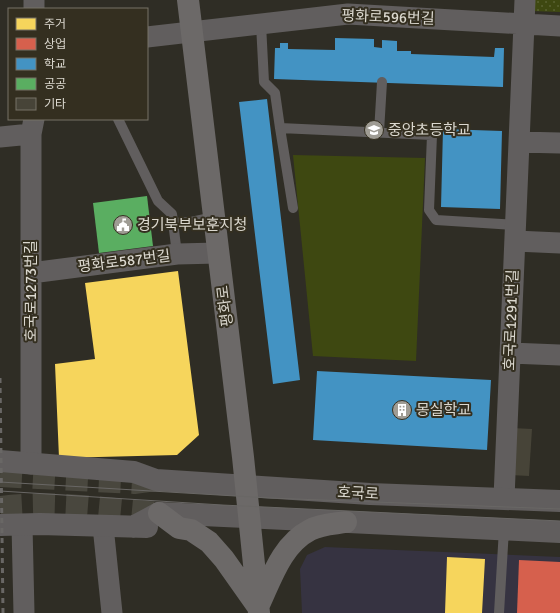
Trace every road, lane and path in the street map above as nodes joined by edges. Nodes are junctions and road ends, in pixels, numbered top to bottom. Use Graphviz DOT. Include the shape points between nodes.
graph roads {
  1 [pos="188,0"];
  2 [pos="525,0"];
  3 [pos="347,7"];
  4 [pos="261,24"];
  5 [pos="524,24"];
  6 [pos="560,26"];
  7 [pos="192,32"];
  8 [pos="148,37"];
  9 [pos="382,82"];
  10 [pos="118,120"];
  11 [pos="32,127"];
  12 [pos="280,128"];
  13 [pos="378,132"];
  14 [pos="0,137"];
  15 [pos="519,142"];
  16 [pos="560,143"];
  17 [pos="293,208"];
  18 [pos="214,217"];
  19 [pos="173,224"];
  20 [pos="515,233"];
  21 [pos="560,243"];
  22 [pos="218,253"];
  23 [pos="177,254"];
  24 [pos="31,273"];
  25 [pos="510,353"];
  26 [pos="560,355"];
  27 [pos="0,461"];
  28 [pos="31,464"];
  29 [pos="246,486"];
  30 [pos="504,498"];
  31 [pos="560,501"];
  32 [pos="159,513"];
  33 [pos="249,518"];
  34 [pos="346,522"];
  35 [pos="0,525"];
  36 [pos="22,525"];
  37 [pos="103,526"];
  38 [pos="132,527"];
  39 [pos="179,528"];
  40 [pos="504,529"];
  41 [pos="560,532"];
  42 [pos="259,610"];
  43 [pos="24,613"];
  44 [pos="112,613"];
  45 [pos="499,613"];
  1 -- 7 [label="main road, 평화로"];
  2 -- 5 [label="street, 호국로1291번길"];
  3 -- 4 [label="street, 평화로596번길"];
  3 -- 5 [label="street, 평화로596번길"];
  4 -- 7 [label="street, 평화로596번길"];
  4 -- 12 [label="lane" via="264,82 275,93"];
  5 -- 6 [label="street, 평화로596번길"];
  5 -- 15 [label="street, 호국로1291번길"];
  7 -- 8 [label="street, 평화로596번길"];
  7 -- 18 [label="main road, 평화로"];
  9 -- 13 [label="lane"];
  10 -- 19 [label="lane" via="158,201 172,214"];
  11 -- 14 [label="street"];
  11 -- 24 [label="street, 호국로1273번길"];
  12 -- 13 [label="lane"];
  12 -- 17 [label="lane"];
  13 -- 20 [label="lane" via="432,135 428,210 436,220"];
  15 -- 16 [label="street"];
  15 -- 20 [label="street, 호국로1291번길"];
  18 -- 19 [label="lane"];
  18 -- 22 [label="main road, 평화로"];
  19 -- 23 [label="lane"];
  20 -- 21 [label="street"];
  20 -- 25 [label="street, 호국로1291번길"];
  22 -- 23 [label="street, 평화로587번길"];
  22 -- 29 [label="main road, 평화로"];
  23 -- 24 [label="street, 평화로587번길"];
  24 -- 28 [label="street, 호국로1273번길"];
  25 -- 26 [label="street"];
  25 -- 30 [label="street, 호국로1291번길"];
  27 -- 28 [label="street, 호국로"];
  28 -- 29 [label="street, 호국로" via="134,472 156,480"];
  29 -- 30 [label="street, 호국로" via="370,494"];
  29 -- 33 [label="main road, 평화로"];
  30 -- 31 [label="street, 호국로"];
  32 -- 33 [label="street, 호국로"];
  32 -- 38 [label="street"];
  32 -- 39 [label="main road"];
  33 -- 34 [label="street, 호국로"];
  33 -- 42 [label="main road, 평화로"];
  34 -- 40 [label="street, 호국로"];
  34 -- 42 [label="main road" via="324,525 310,530 297,539 281,558"];
  35 -- 36 [label="street"];
  36 -- 37 [label="street"];
  36 -- 43 [label="street"];
  37 -- 38 [label="street"];
  37 -- 44 [label="street"];
  38 -- 39 [label="street"];
  39 -- 42 [label="main road" via="191,530 216,548"];
  40 -- 41 [label="street, 호국로"];
  40 -- 45 [label="lane"];
}
